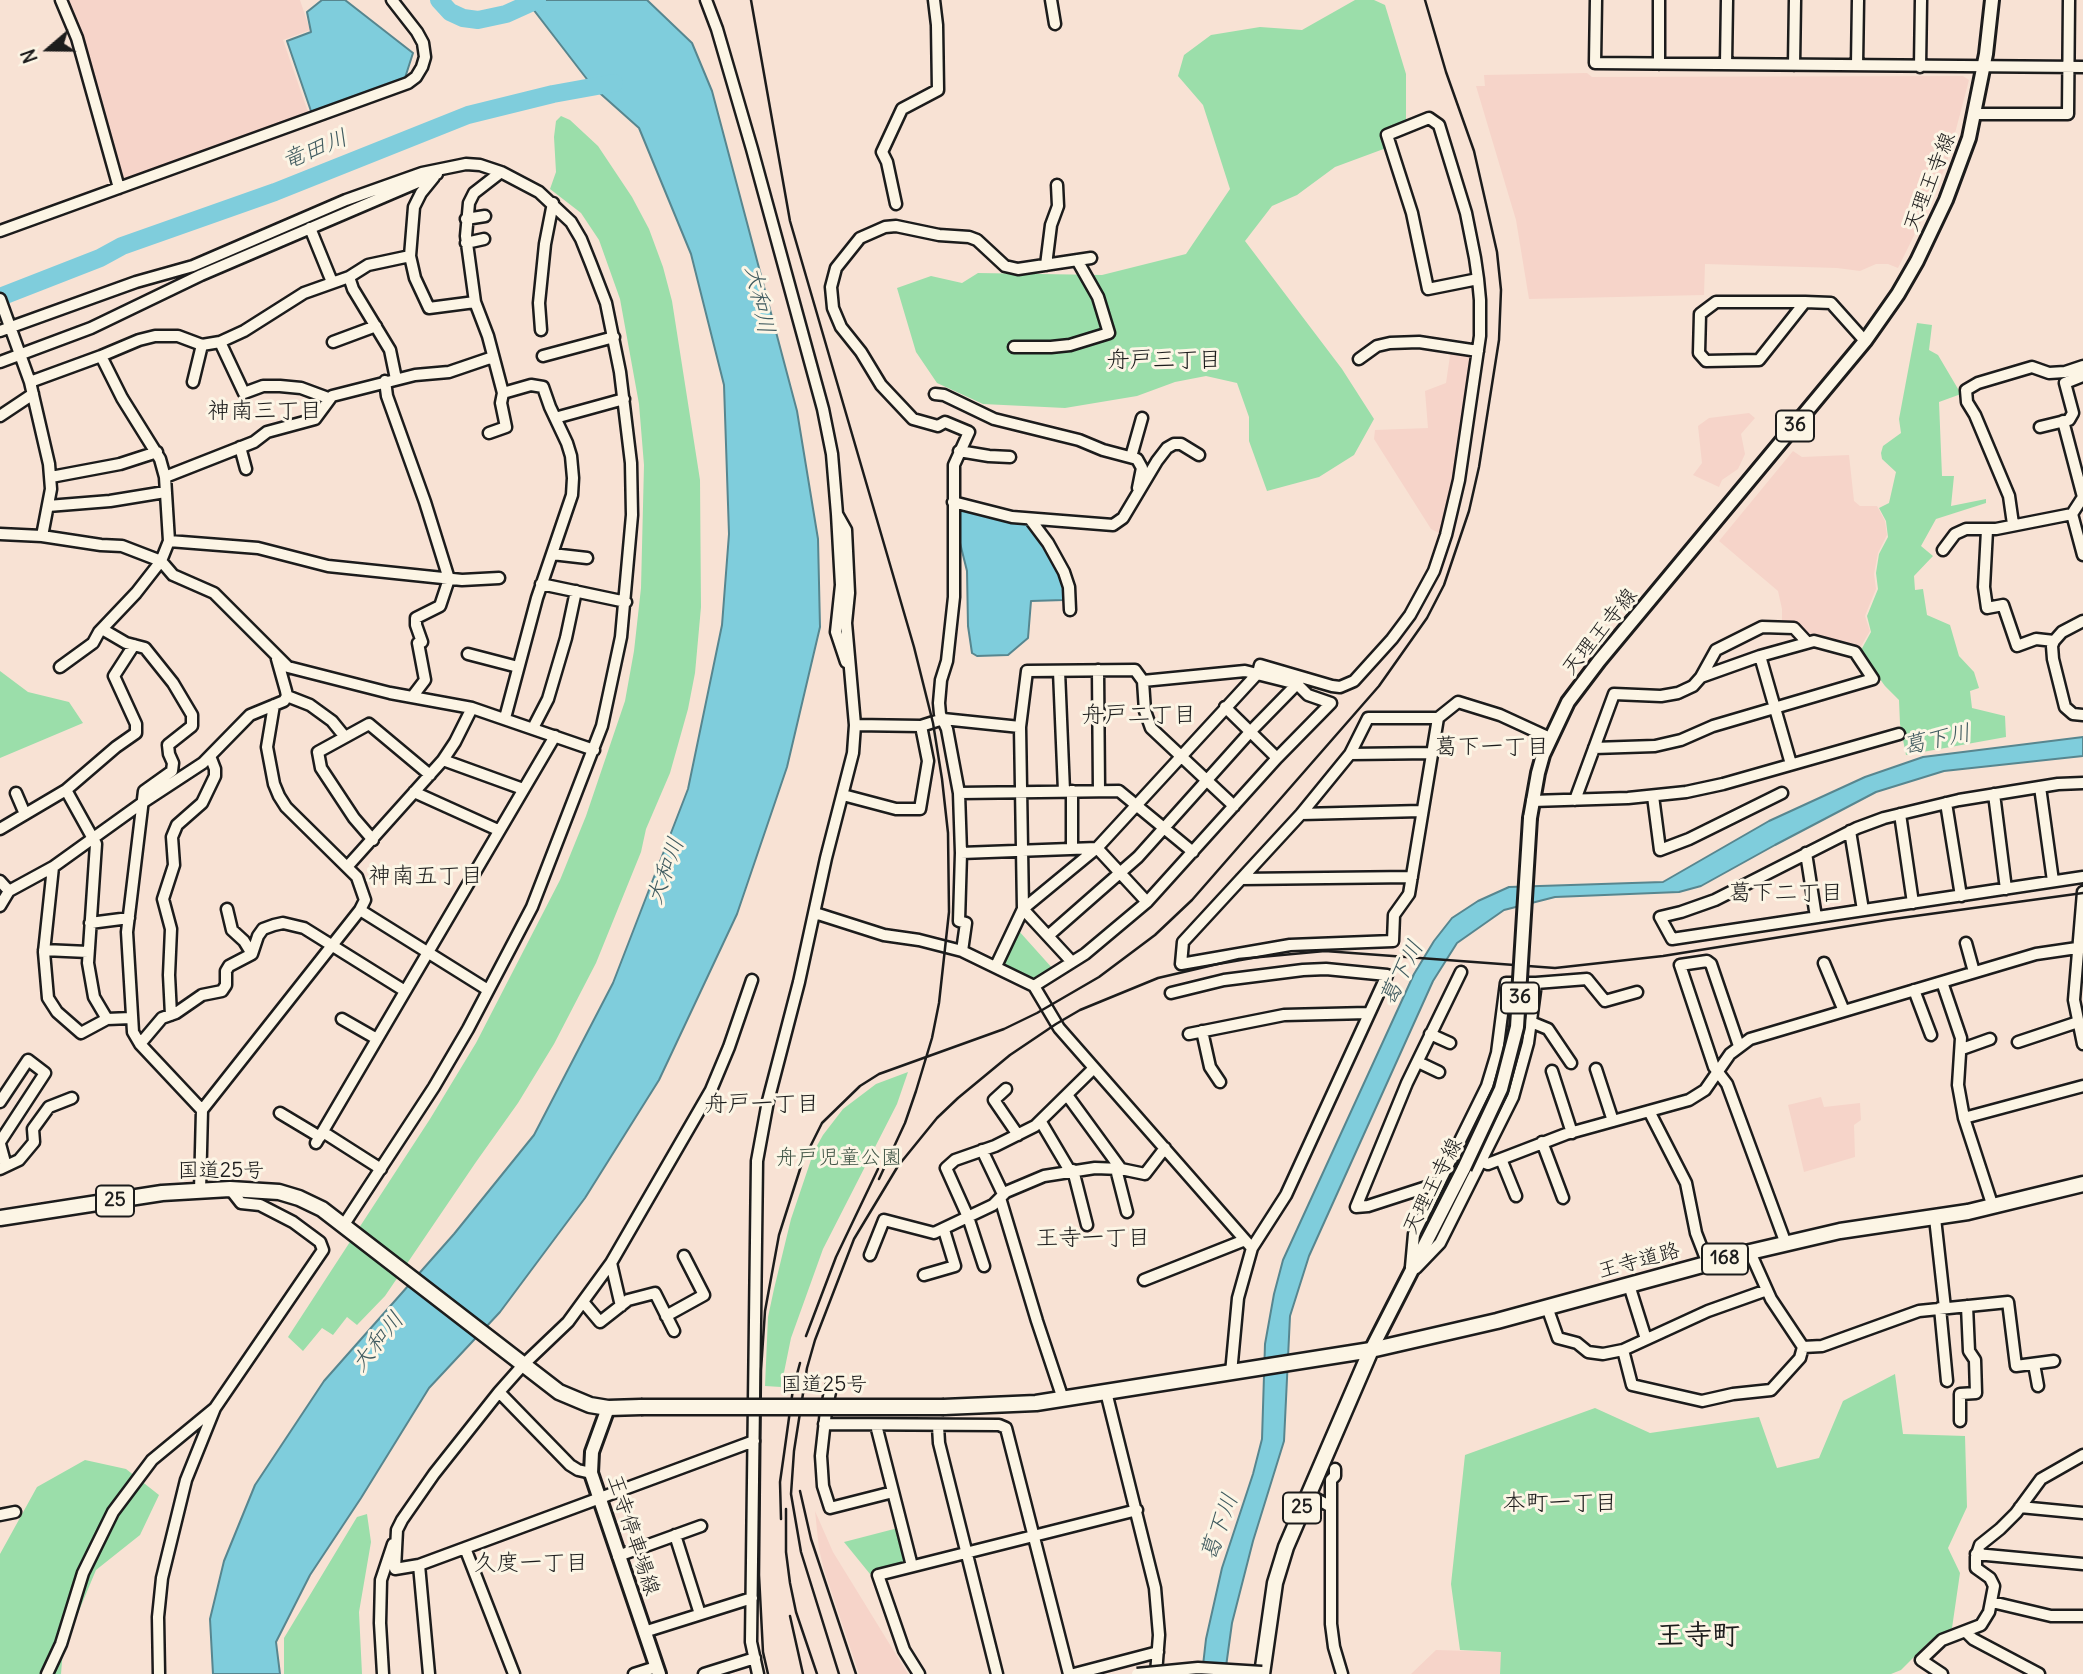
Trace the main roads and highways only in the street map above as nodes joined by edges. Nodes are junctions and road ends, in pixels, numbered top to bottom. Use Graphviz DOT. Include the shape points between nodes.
graph roads {
  1 [pos="1992,0"];
  2 [pos="2083,1184"];
  3 [pos="0,1218"];
  4 [pos="1371,1350"];
  5 [pos="608,1408"];
  6 [pos="657,1671"];
  7 [pos="1262,1673"];
  1 -- 4 [label="main road, 天理王寺線 / 36, bridge" via="1975,114 1959,166 1898,294 1865,341 1599,662 1568,702 1550,738 1532,801 1517,1027 1501,1089"];
  2 -- 4 [label="highway, 王寺道路 / 168" via="1993,1207 1840,1231"];
  3 -- 5 [label="highway, 国道25号 / 25" via="162,1193 230,1189 299,1198 322,1209 559,1392"];
  4 -- 5 [label="highway, 国道25号 / 25, bridge" via="1009,1406"];
  4 -- 7 [label="highway, 25" via="1286,1547 1275,1583"];
  5 -- 6 [label="main road, 王寺停車場線" via="592,1452 591,1473"];
}
